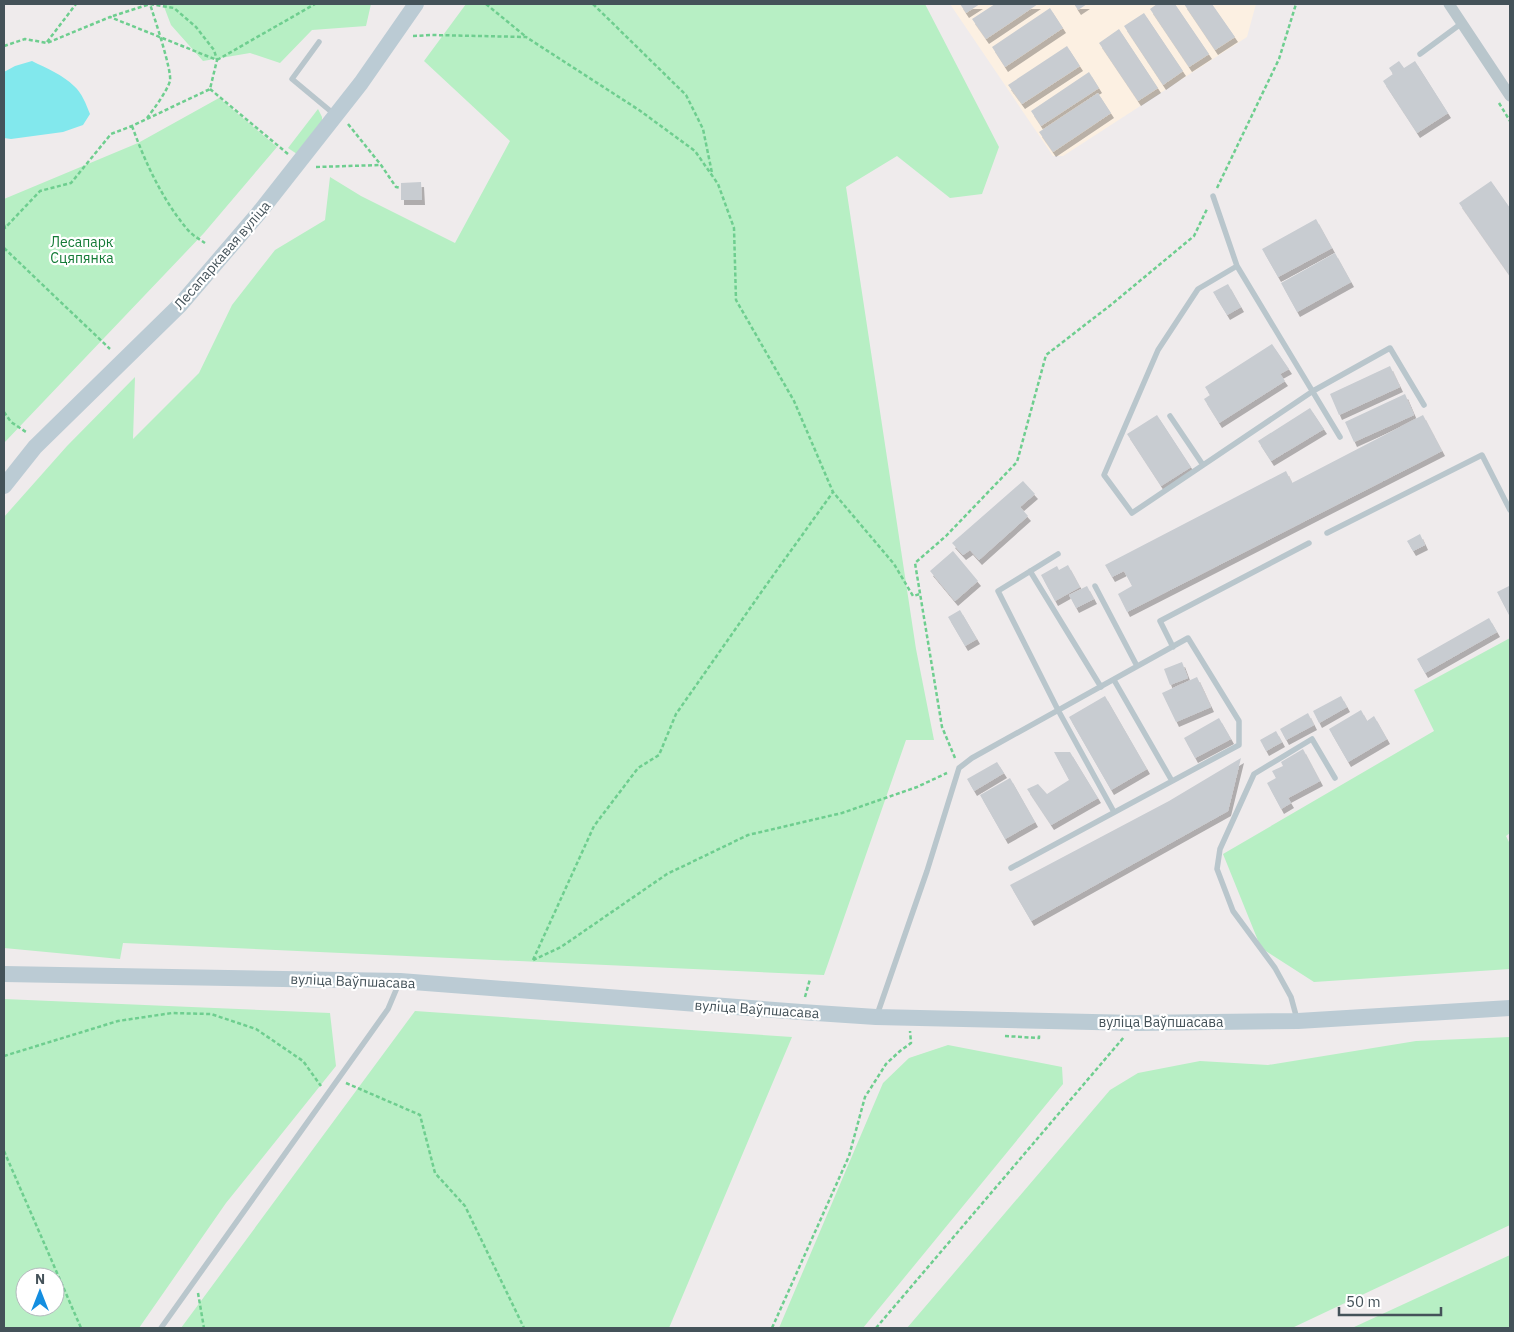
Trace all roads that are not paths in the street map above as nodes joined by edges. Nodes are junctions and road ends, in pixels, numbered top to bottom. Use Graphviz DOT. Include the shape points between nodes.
graph roads {
  1 [pos="416,4"];
  2 [pos="1450,4"];
  3 [pos="1462,23"];
  4 [pos="319,42"];
  5 [pos="1420,54"];
  6 [pos="1510,96"];
  7 [pos="342,120"];
  8 [pos="1214,196"];
  9 [pos="1237,266"];
  10 [pos="1313,391"];
  11 [pos="1424,405"];
  12 [pos="1170,416"];
  13 [pos="1340,437"];
  14 [pos="1202,465"];
  15 [pos="4,486"];
  16 [pos="1510,510"];
  17 [pos="1327,533"];
  18 [pos="1309,543"];
  19 [pos="1058,554"];
  20 [pos="1030,571"];
  21 [pos="1095,586"];
  22 [pos="1173,647"];
  23 [pos="1138,666"];
  24 [pos="1114,680"];
  25 [pos="1100,687"];
  26 [pos="1058,710"];
  27 [pos="1335,778"];
  28 [pos="1172,780"];
  29 [pos="1114,812"];
  30 [pos="1011,868"];
  31 [pos="4,974"];
  32 [pos="400,981"];
  33 [pos="1510,1008"];
  34 [pos="876,1017"];
  35 [pos="1298,1022"];
  36 [pos="161,1328"];
  1 -- 7 [label="main road, Лесапаркавая вуліца"];
  2 -- 3 [label="street"];
  3 -- 5 [label="lane"];
  3 -- 6 [label="street"];
  4 -- 7 [label="lane" via="292,79"];
  7 -- 15 [label="main road, Лесапаркавая вуліца" via="180,305 35,447"];
  8 -- 9 [label="lane"];
  9 -- 10 [label="lane"];
  9 -- 14 [label="lane" via="1198,289 1158,350 1104,475 1132,513"];
  10 -- 11 [label="lane" via="1390,348"];
  10 -- 13 [label="lane"];
  10 -- 14 [label="lane"];
  12 -- 14 [label="lane"];
  16 -- 17 [label="lane" via="1482,455"];
  18 -- 22 [label="lane" via="1160,621"];
  19 -- 20 [label="lane"];
  20 -- 25 [label="lane"];
  20 -- 26 [label="lane" via="998,591"];
  21 -- 23 [label="lane"];
  22 -- 23 [label="lane"];
  22 -- 28 [label="lane" via="1188,638 1239,721 1239,745"];
  23 -- 24 [label="lane"];
  24 -- 25 [label="lane"];
  24 -- 28 [label="lane"];
  25 -- 26 [label="lane"];
  26 -- 29 [label="lane"];
  26 -- 34 [label="lane" via="959,768"];
  27 -- 35 [label="lane" via="1312,739 1254,774 1220,849 1217,869 1234,911 1275,968 1291,997"];
  28 -- 29 [label="lane"];
  29 -- 30 [label="lane"];
  31 -- 32 [label="main road, вуліца Ваўпшасава"];
  32 -- 34 [label="main road, вуліца Ваўпшасава"];
  32 -- 36 [label="lane" via="388,1009"];
  33 -- 35 [label="main road, вуліца Ваўпшасава"];
  34 -- 35 [label="main road, вуліца Ваўпшасава" via="1136,1023"];
}
